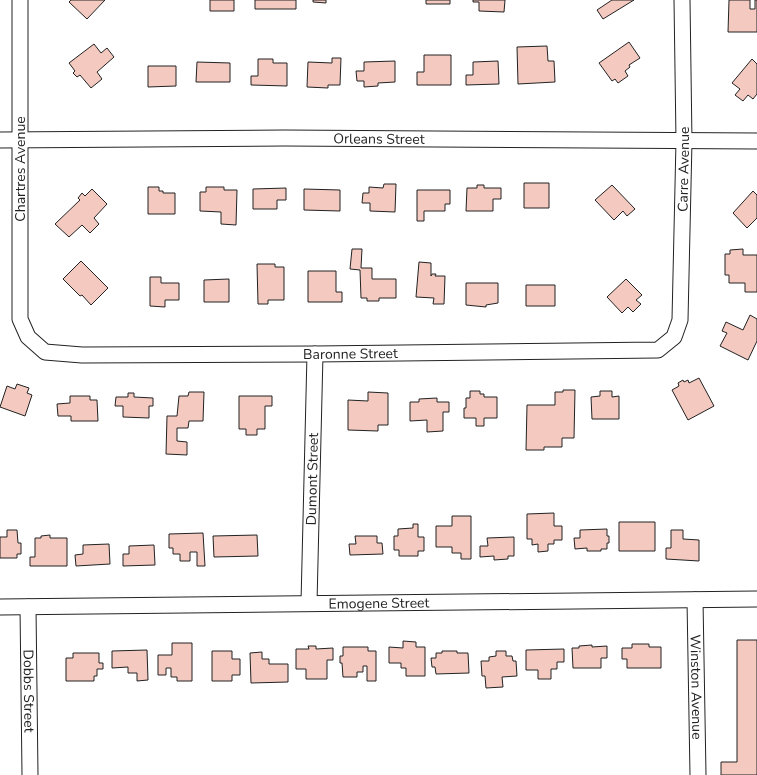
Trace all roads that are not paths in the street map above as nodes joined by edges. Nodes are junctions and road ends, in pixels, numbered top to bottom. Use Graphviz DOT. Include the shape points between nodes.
graph roads {
  1 [pos="20,0"];
  2 [pos="682,0"];
  3 [pos="0,140"];
  4 [pos="21,140"];
  5 [pos="684,141"];
  6 [pos="757,141"];
  7 [pos="28,337"];
  8 [pos="674,337"];
  9 [pos="315,354"];
  10 [pos="757,599"];
  11 [pos="695,600"];
  12 [pos="309,603"];
  13 [pos="0,607"];
  14 [pos="28,607"];
  15 [pos="30,775"];
  16 [pos="698,775"];
  1 -- 4 [label="street, Chartres Avenue"];
  2 -- 5 [label="street, Carre Avenue"];
  3 -- 4 [label="street, Orleans Street"];
  4 -- 5 [label="street, Orleans Street" via="293,138"];
  4 -- 7 [label="street, Chartres Avenue" via="20,318"];
  5 -- 6 [label="street, Orleans Street"];
  5 -- 8 [label="street, Carre Avenue" via="680,320"];
  7 -- 9 [label="street, Baronne Street" via="45,352 82,356"];
  8 -- 9 [label="street, Baronne Street" via="658,350"];
  9 -- 12 [label="street, Dumont Street"];
  10 -- 11 [label="street, Emogene Street"];
  11 -- 12 [label="street, Emogene Street"];
  11 -- 16 [label="street, Winston Avenue"];
  12 -- 14 [label="street, Emogene Street"];
  13 -- 14 [label="street, Emogene Street"];
  14 -- 15 [label="street, Dobbs Street"];
}
